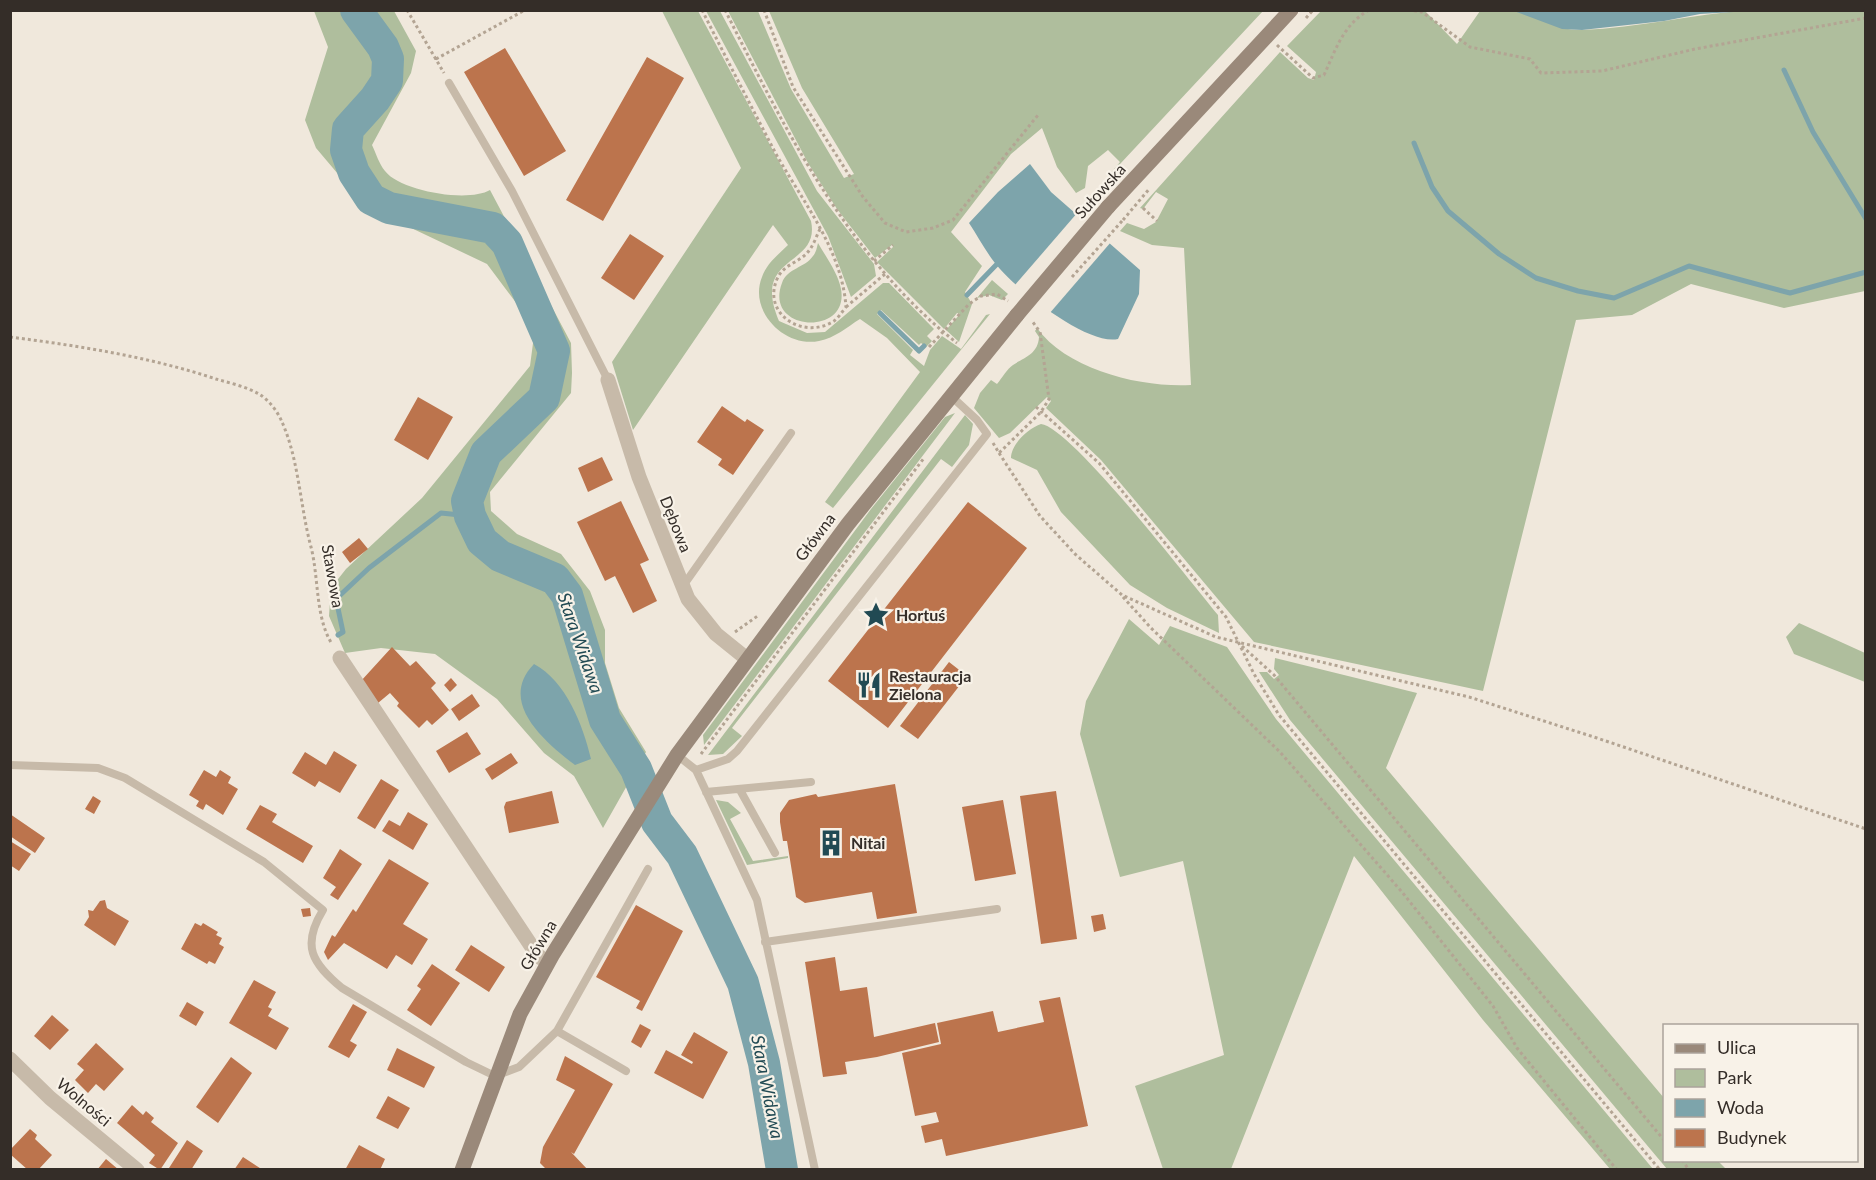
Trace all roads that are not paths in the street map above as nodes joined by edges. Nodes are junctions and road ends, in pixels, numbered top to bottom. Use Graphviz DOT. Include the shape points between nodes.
graph roads {
  1 [pos="1291,10"];
  2 [pos="449,83"];
  3 [pos="608,380"];
  4 [pos="947,399"];
  5 [pos="791,433"];
  6 [pos="682,587"];
  7 [pos="340,658"];
  8 [pos="747,659"];
  9 [pos="677,755"];
  10 [pos="10,765"];
  11 [pos="696,770"];
  12 [pos="811,782"];
  13 [pos="740,790"];
  14 [pos="706,792"];
  15 [pos="775,853"];
  16 [pos="648,869"];
  17 [pos="997,909"];
  18 [pos="765,942"];
  19 [pos="551,958"];
  20 [pos="557,1031"];
  21 [pos="10,1059"];
  22 [pos="626,1071"];
  23 [pos="495,1076"];
  24 [pos="137,1170"];
  25 [pos="462,1170"];
  26 [pos="815,1170"];
  1 -- 4 [label="main road, Sułowska, bridge" via="1108,207"];
  2 -- 3 [label="lane" via="512,191"];
  3 -- 6 [label="street, Dębowa" via="639,477"];
  4 -- 8 [label="main road, Główna"];
  4 -- 11 [label="lane" via="977,420 987,434 737,751 728,759"];
  5 -- 6 [label="lane"];
  6 -- 8 [label="street, Dębowa" via="716,634"];
  7 -- 19 [label="street" via="538,956"];
  8 -- 9 [label="main road, Główna"];
  9 -- 11 [label="lane"];
  9 -- 19 [label="main road, Główna"];
  10 -- 23 [label="lane" via="98,768 124,778 264,862 323,910 314,925 311,945 318,966 329,977"];
  11 -- 14 [label="lane"];
  12 -- 13 [label="lane"];
  13 -- 14 [label="lane"];
  13 -- 15 [label="lane"];
  14 -- 18 [label="lane" via="757,900"];
  16 -- 20 [label="lane"];
  17 -- 18 [label="lane"];
  18 -- 26 [label="lane"];
  19 -- 23 [label="main road, Główna" via="520,1014"];
  20 -- 22 [label="lane"];
  20 -- 23 [label="lane" via="519,1067"];
  21 -- 24 [label="street, Wolności" via="50,1098"];
  23 -- 25 [label="main road, Główna"];
}
